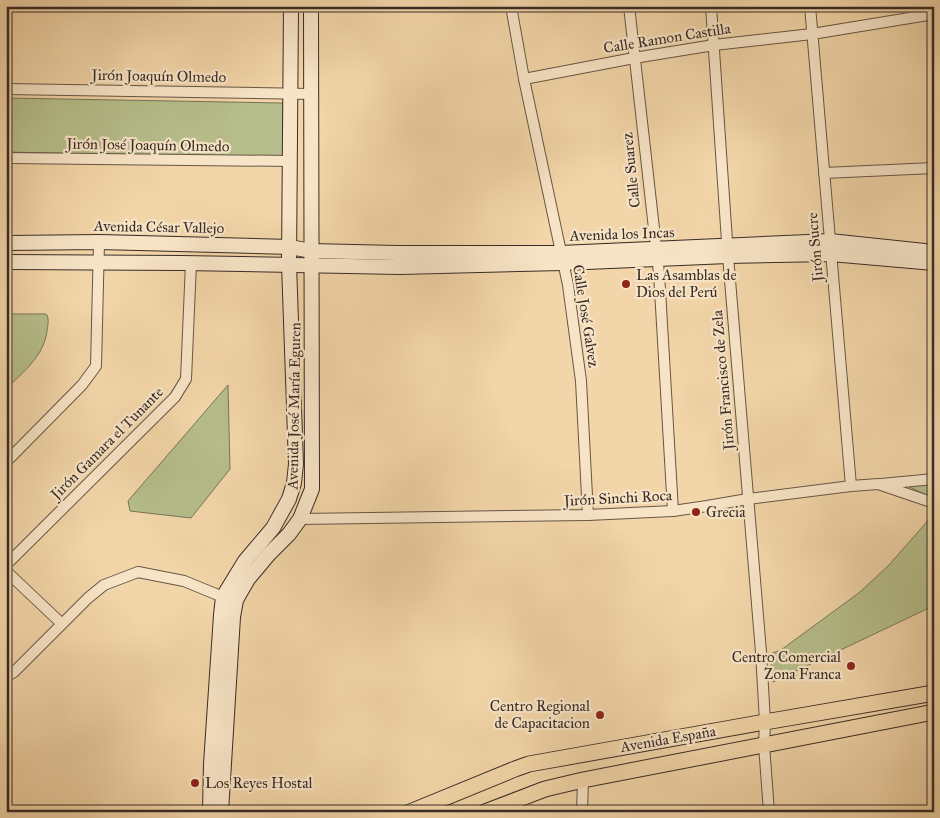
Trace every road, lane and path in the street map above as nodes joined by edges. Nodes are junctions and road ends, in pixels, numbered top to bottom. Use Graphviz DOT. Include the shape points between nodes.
graph roads {
  1 [pos="291,6"];
  2 [pos="311,6"];
  3 [pos="511,6"];
  4 [pos="628,6"];
  5 [pos="711,6"];
  6 [pos="810,6"];
  7 [pos="934,14"];
  8 [pos="812,34"];
  9 [pos="714,45"];
  10 [pos="634,58"];
  11 [pos="524,80"];
  12 [pos="6,89"];
  13 [pos="291,93"];
  14 [pos="311,94"];
  15 [pos="6,158"];
  16 [pos="290,161"];
  17 [pos="934,168"];
  18 [pos="824,173"];
  19 [pos="99,242"];
  20 [pos="6,243"];
  21 [pos="290,247"];
  22 [pos="830,247"];
  23 [pos="311,251"];
  24 [pos="728,251"];
  25 [pos="934,252"];
  26 [pos="656,254"];
  27 [pos="562,258"];
  28 [pos="6,262"];
  29 [pos="98,262"];
  30 [pos="192,263"];
  31 [pos="934,263"];
  32 [pos="289,264"];
  33 [pos="311,266"];
  34 [pos="6,462"];
  35 [pos="934,479"];
  36 [pos="878,484"];
  37 [pos="851,486"];
  38 [pos="748,499"];
  39 [pos="934,503"];
  40 [pos="673,511"];
  41 [pos="588,515"];
  42 [pos="300,519"];
  43 [pos="6,565"];
  44 [pos="6,571"];
  45 [pos="223,597"];
  46 [pos="61,624"];
  47 [pos="6,677"];
  48 [pos="934,693"];
  49 [pos="934,712"];
  50 [pos="765,722"];
  51 [pos="764,745"];
  52 [pos="583,780"];
  53 [pos="210,812"];
  54 [pos="221,812"];
  55 [pos="410,812"];
  56 [pos="485,812"];
  57 [pos="582,812"];
  58 [pos="769,812"];
  1 -- 13 [label="main road, Avenida José María Eguren"];
  2 -- 14 [label="main road, Avenida José María Eguren"];
  3 -- 11 [label="street, Calle José Galvez"];
  4 -- 10 [label="street, Calle Suarez"];
  5 -- 9 [label="street, Jirón Francisco de Zela"];
  6 -- 8 [label="street, Jirón Sucre"];
  7 -- 8 [label="street, Calle Ramon Castilla"];
  8 -- 9 [label="street, Calle Ramon Castilla"];
  8 -- 18 [label="street, Jirón Sucre"];
  9 -- 10 [label="street, Calle Ramon Castilla"];
  9 -- 24 [label="street, Jirón Francisco de Zela"];
  10 -- 11 [label="street, Calle Ramon Castilla"];
  10 -- 26 [label="street, Calle Suarez"];
  11 -- 27 [label="street, Calle José Galvez"];
  12 -- 13 [label="street, Jirón Joaquín Olmedo"];
  13 -- 14 [label="street, Jirón Joaquín Olmedo"];
  13 -- 16 [label="main road, Avenida José María Eguren"];
  14 -- 23 [label="main road, Avenida José María Eguren"];
  15 -- 16 [label="street, Jirón José Joaquín Olmedo"];
  16 -- 21 [label="main road, Avenida José María Eguren"];
  17 -- 18 [label="street"];
  18 -- 22 [label="street, Jirón Sucre"];
  19 -- 20 [label="main road, Avenida César Vallejo"];
  19 -- 21 [label="main road, Avenida César Vallejo"];
  19 -- 29 [label="street"];
  21 -- 23 [label="main road, Avenida César Vallejo"];
  21 -- 32 [label="main road, Avenida José María Eguren"];
  22 -- 24 [label="main road, Avenida los Incas"];
  22 -- 25 [label="main road, Avenida los Incas"];
  22 -- 31 [label="main road, Avenida los Incas"];
  22 -- 37 [label="street, Jirón Sucre"];
  23 -- 27 [label="main road, Avenida los Incas"];
  23 -- 33 [label="main road, Avenida José María Eguren"];
  24 -- 26 [label="main road, Avenida los Incas"];
  24 -- 38 [label="street, Jirón Francisco de Zela"];
  26 -- 27 [label="main road, Avenida los Incas"];
  26 -- 40 [label="street, Calle Suarez"];
  27 -- 33 [label="main road, Avenida los Incas" via="400,267"];
  27 -- 41 [label="street, Calle José Galvez" via="581,381"];
  28 -- 29 [label="main road"];
  29 -- 30 [label="main road"];
  29 -- 34 [label="street" via="96,366 82,385"];
  30 -- 32 [label="main road"];
  30 -- 43 [label="street, Jirón Gamara el Tunante" via="186,379 175,397"];
  32 -- 33 [label="main road"];
  32 -- 45 [label="main road, Avenida José María Eguren" via="294,483 289,500 272,528 245,561"];
  33 -- 42 [label="main road, Avenida José María Eguren" via="312,489"];
  35 -- 36 [label="street"];
  36 -- 37 [label="street, Jirón Sinchi Roca"];
  36 -- 39 [label="street, Jirón Sinchi Roca"];
  37 -- 38 [label="street, Jirón Sinchi Roca"];
  38 -- 40 [label="street, Jirón Sinchi Roca"];
  38 -- 50 [label="street, Jirón Francisco de Zela"];
  40 -- 41 [label="street, Jirón Sinchi Roca"];
  41 -- 42 [label="street, Jirón Sinchi Roca"];
  42 -- 54 [label="main road, Avenida José María Eguren" via="248,579 236,600"];
  44 -- 46 [label="street"];
  45 -- 46 [label="street" via="184,581 138,572 104,585"];
  45 -- 53 [label="main road, Avenida José María Eguren"];
  46 -- 47 [label="street"];
  48 -- 50 [label="main road, Avenida España"];
  49 -- 51 [label="main road, Avenida España"];
  50 -- 51 [label="street, Jirón Francisco de Zela"];
  50 -- 55 [label="main road, Avenida España" via="529,764"];
  51 -- 52 [label="main road, Avenida España"];
  51 -- 58 [label="street, Jirón Francisco de Zela"];
  52 -- 56 [label="main road, Avenida España" via="545,789"];
  52 -- 57 [label="street"];
}
